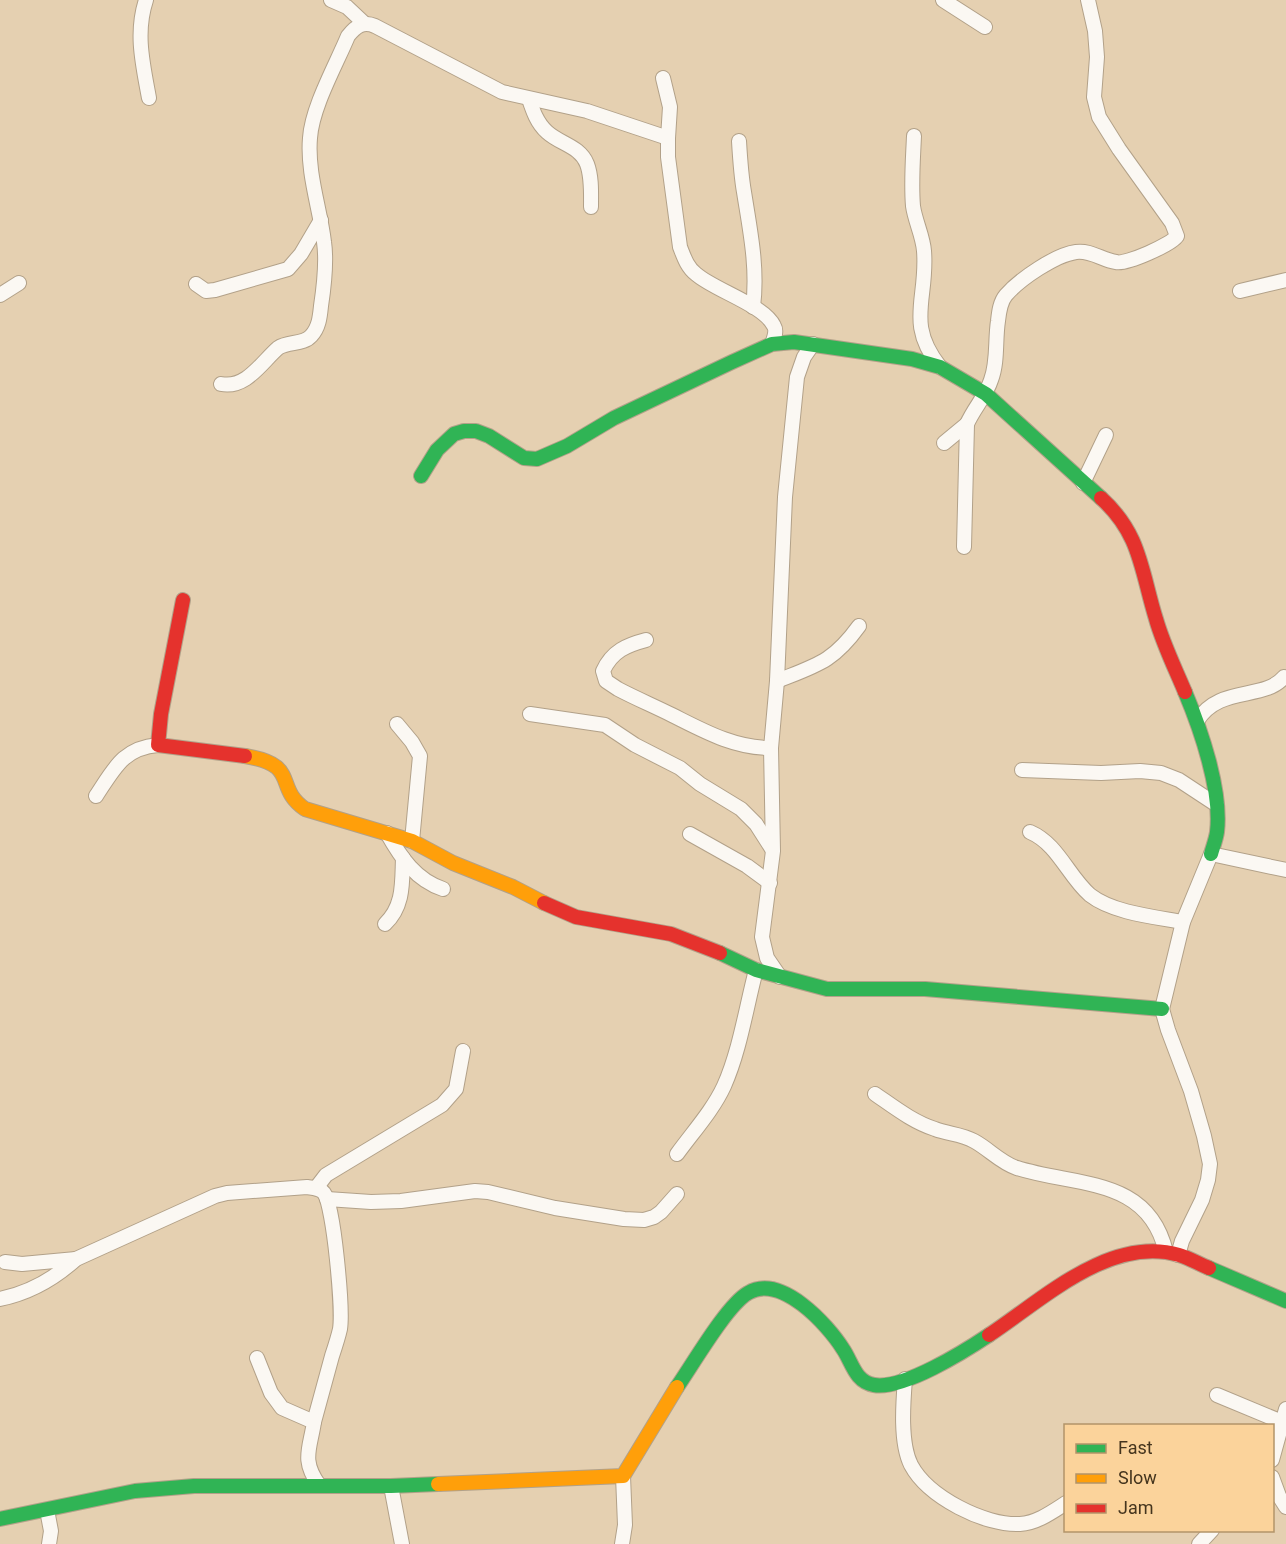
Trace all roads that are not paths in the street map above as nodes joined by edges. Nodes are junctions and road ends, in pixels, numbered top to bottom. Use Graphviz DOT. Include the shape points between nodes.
graph roads {
  1 [pos="146,0"];
  2 [pos="331,0"];
  3 [pos="944,0"];
  4 [pos="1088,0"];
  5 [pos="364,23"];
  6 [pos="985,27"];
  7 [pos="663,78"];
  8 [pos="149,98"];
  9 [pos="529,99"];
  10 [pos="914,136"];
  11 [pos="668,138"];
  12 [pos="738,141"];
  13 [pos="591,207"];
  14 [pos="321,220"];
  15 [pos="1286,280"];
  16 [pos="19,283"];
  17 [pos="196,284"];
  18 [pos="1240,291"];
  19 [pos="0,294"];
  20 [pos="753,307"];
  21 [pos="772,344"];
  22 [pos="813,344"];
  23 [pos="940,367"];
  24 [pos="221,384"];
  25 [pos="986,394"];
  26 [pos="967,424"];
  27 [pos="1106,435"];
  28 [pos="944,443"];
  29 [pos="421,476"];
  30 [pos="1083,483"];
  31 [pos="964,547"];
  32 [pos="183,600"];
  33 [pos="860,626"];
  34 [pos="646,640"];
  35 [pos="1284,676"];
  36 [pos="777,681"];
  37 [pos="530,714"];
  38 [pos="1197,721"];
  39 [pos="397,724"];
  40 [pos="158,745"];
  41 [pos="771,748"];
  42 [pos="1022,770"];
  43 [pos="96,796"];
  44 [pos="1217,805"];
  45 [pos="1030,832"];
  46 [pos="387,833"];
  47 [pos="690,834"];
  48 [pos="412,841"];
  49 [pos="773,851"];
  50 [pos="1211,854"];
  51 [pos="403,858"];
  52 [pos="1286,870"];
  53 [pos="770,883"];
  54 [pos="443,889"];
  55 [pos="1183,922"];
  56 [pos="385,924"];
  57 [pos="756,970"];
  58 [pos="780,977"];
  59 [pos="1162,1009"];
  60 [pos="463,1051"];
  61 [pos="876,1094"];
  62 [pos="677,1154"];
  63 [pos="316,1188"];
  64 [pos="677,1194"];
  65 [pos="327,1199"];
  66 [pos="1172,1254"];
  67 [pos="76,1259"];
  68 [pos="5,1263"];
  69 [pos="0,1299"];
  70 [pos="1286,1301"];
  71 [pos="257,1358"];
  72 [pos="905,1379"];
  73 [pos="1217,1395"];
  74 [pos="1284,1416"];
  75 [pos="314,1422"];
  76 [pos="1274,1453"];
  77 [pos="623,1476"];
  78 [pos="1274,1482"];
  79 [pos="319,1485"];
  80 [pos="391,1486"];
  81 [pos="1064,1504"];
  82 [pos="1286,1508"];
  83 [pos="47,1510"];
  84 [pos="0,1519"];
  85 [pos="1210,1532"];
  86 [pos="49,1544"];
  87 [pos="402,1544"];
  88 [pos="622,1544"];
  89 [pos="1199,1544"];
  1 -- 8 [label="street" via="140,26"];
  2 -- 5 [label="street"];
  3 -- 6 [label="street"];
  4 -- 25 [label="street" via="1095,31 1094,97 1099,117 1177,236 1119,263 1094,254 1073,253 1051,261 1015,287 1002,301 992,378"];
  5 -- 9 [label="street" via="492,87"];
  5 -- 14 [label="street" via="348,36 314,115 311,172"];
  7 -- 11 [label="street" via="670,107"];
  9 -- 11 [label="street" via="587,111"];
  9 -- 13 [label="street" via="546,131 578,151 587,163"];
  10 -- 23 [label="street" via="912,189 924,254 920,328 928,352"];
  11 -- 20 [label="street" via="680,247 685,260 697,276"];
  12 -- 20 [label="street" via="753,244"];
  14 -- 17 [label="street" via="288,268 215,290 206,291"];
  14 -- 24 [label="street" via="325,246 323,292 319,322 313,334 278,348 239,383"];
  15 -- 18 [label="street"];
  16 -- 19 [label="street"];
  20 -- 21 [label="street" via="774,326"];
  21 -- 22 [label="street"];
  21 -- 29 [label="street" via="536,459 520,458 484,435 459,431 442,442"];
  22 -- 23 [label="street"];
  22 -- 36 [label="street" via="797,377 785,497"];
  23 -- 25 [label="street"];
  25 -- 26 [label="street"];
  25 -- 30 [label="street"];
  26 -- 28 [label="street"];
  26 -- 31 [label="street"];
  27 -- 30 [label="street"];
  30 -- 38 [label="street" via="1109,505 1129,531 1156,620"];
  32 -- 40 [label="street"];
  33 -- 36 [label="street" via="844,646 818,665"];
  34 -- 41 [label="street" via="628,645 613,656 603,678 705,732 727,741"];
  35 -- 38 [label="street" via="1277,683 1210,704"];
  36 -- 41 [label="street"];
  37 -- 49 [label="street" via="605,725 741,809"];
  38 -- 44 [label="street"];
  39 -- 48 [label="street" via="420,756"];
  40 -- 43 [label="street" via="142,746 128,754"];
  40 -- 46 [label="street" via="245,756 273,764 283,773 298,805"];
  41 -- 49 [label="street"];
  42 -- 44 [label="street" via="1161,772"];
  44 -- 50 [label="street"];
  45 -- 55 [label="street" via="1045,840 1084,889 1101,902"];
  46 -- 48 [label="street"];
  46 -- 51 [label="street"];
  47 -- 53 [label="street"];
  48 -- 57 [label="street" via="453,864 576,917 671,934"];
  49 -- 53 [label="street"];
  50 -- 52 [label="street"];
  50 -- 55 [label="street"];
  51 -- 54 [label="street" via="420,879"];
  51 -- 56 [label="street" via="400,903"];
  53 -- 58 [label="street" via="762,937 767,958"];
  55 -- 59 [label="street"];
  57 -- 58 [label="street"];
  57 -- 62 [label="street" via="723,1086"];
  58 -- 59 [label="street" via="827,988 925,989"];
  59 -- 66 [label="street" via="1194,1102 1210,1164 1202,1200"];
  60 -- 63 [label="street" via="457,1085 447,1100 326,1175"];
  61 -- 66 [label="street" via="909,1117 975,1141 1017,1168 1129,1197 1152,1221"];
  63 -- 65 [label="street"];
  63 -- 67 [label="street" via="215,1196"];
  64 -- 65 [label="street" via="661,1212 645,1220 555,1208 475,1191 391,1202"];
  65 -- 75 [label="street" via="340,1287 340,1328"];
  66 -- 70 [label="street"];
  66 -- 72 [label="street" via="1124,1256 1078,1273 975,1343"];
  67 -- 68 [label="street"];
  67 -- 69 [label="street" via="36,1287"];
  71 -- 75 [label="street" via="271,1393 282,1408"];
  72 -- 77 [label="street" via="891,1384 866,1383 855,1372 831,1330 816,1315 779,1292 754,1290 726,1316 666,1403"];
  72 -- 81 [label="street" via="903,1417 911,1464 934,1491 984,1518 1022,1524"];
  73 -- 74 [label="street"];
  74 -- 76 [label="street"];
  75 -- 79 [label="street" via="306,1455 308,1468"];
  77 -- 80 [label="street"];
  77 -- 88 [label="street"];
  78 -- 82 [label="street"];
  79 -- 80 [label="street"];
  79 -- 83 [label="street" via="194,1486 135,1491"];
  80 -- 87 [label="street"];
  83 -- 84 [label="street"];
  83 -- 86 [label="street"];
  85 -- 89 [label="street"];
}
